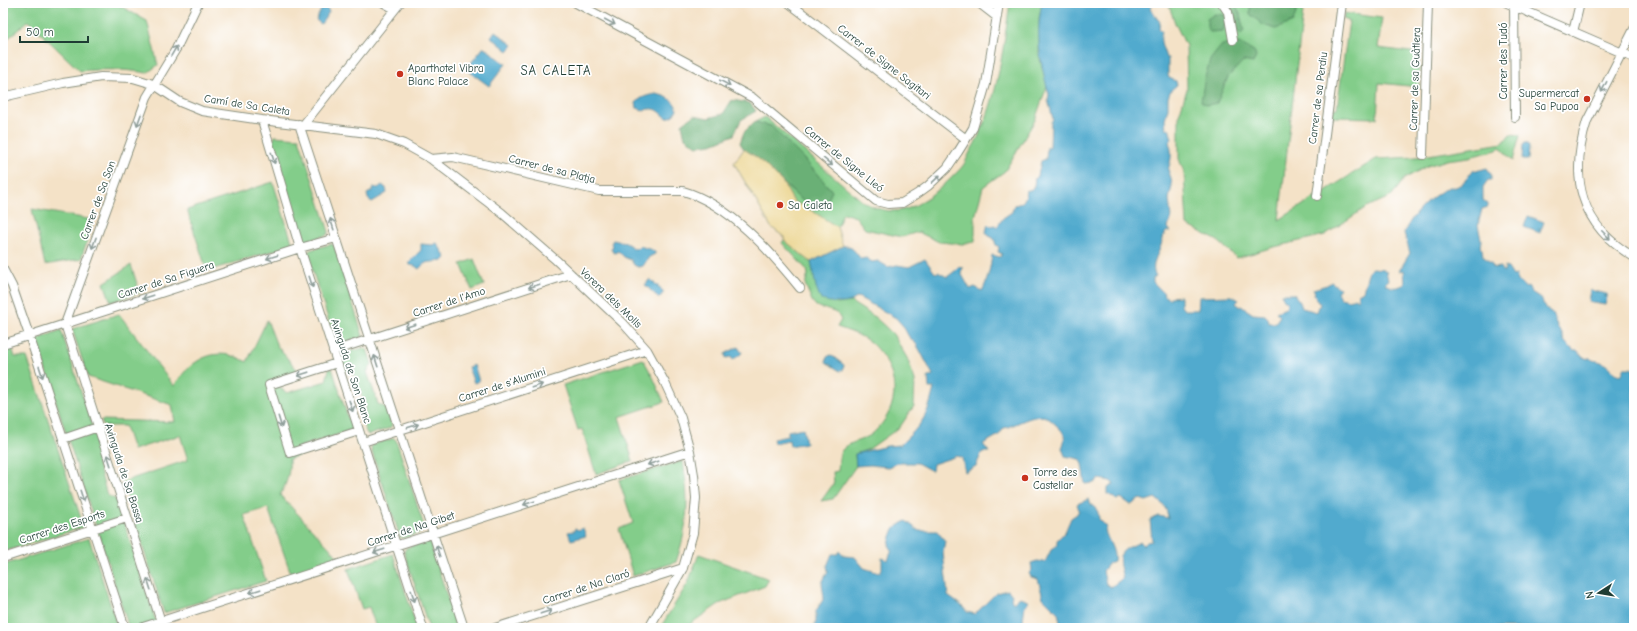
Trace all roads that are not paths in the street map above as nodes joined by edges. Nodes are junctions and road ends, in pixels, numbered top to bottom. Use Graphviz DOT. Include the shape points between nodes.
graph roads {
  1 [pos="198,3"];
  2 [pos="384,3"];
  3 [pos="576,3"];
  4 [pos="789,3"];
  5 [pos="979,3"];
  6 [pos="999,3"];
  7 [pos="1222,3"];
  8 [pos="1342,3"];
  9 [pos="1428,3"];
  10 [pos="1580,3"];
  11 [pos="1512,4"];
  12 [pos="398,6"];
  13 [pos="997,16"];
  14 [pos="1634,29"];
  15 [pos="1573,32"];
  16 [pos="1233,40"];
  17 [pos="1621,52"];
  18 [pos="1634,58"];
  19 [pos="153,84"];
  20 [pos="3,97"];
  21 [pos="1515,116"];
  22 [pos="262,120"];
  23 [pos="301,124"];
  24 [pos="966,139"];
  25 [pos="1423,155"];
  26 [pos="431,159"];
  27 [pos="1317,196"];
  28 [pos="336,238"];
  29 [pos="300,248"];
  30 [pos="1634,257"];
  31 [pos="3,269"];
  32 [pos="571,274"];
  33 [pos="800,288"];
  34 [pos="65,324"];
  35 [pos="29,335"];
  36 [pos="369,340"];
  37 [pos="3,344"];
  38 [pos="647,350"];
  39 [pos="333,351"];
  40 [pos="337,363"];
  41 [pos="98,427"];
  42 [pos="399,430"];
  43 [pos="359,431"];
  44 [pos="63,439"];
  45 [pos="363,442"];
  46 [pos="690,451"];
  47 [pos="127,518"];
  48 [pos="92,529"];
  49 [pos="433,534"];
  50 [pos="396,545"];
  51 [pos="3,558"];
  52 [pos="683,568"];
  53 [pos="162,625"];
  54 [pos="125,628"];
  55 [pos="140,628"];
  56 [pos="423,628"];
  57 [pos="464,628"];
  58 [pos="495,628"];
  59 [pos="649,628"];
  19 -- 1 [label="street, Carrer de Sa Son, one-way" via="176,49"];
  2 -- 12 [label="street"];
  3 -- 24 [label="street, Carrer de Signe Lleó, one-way" via="753,98 876,201 888,204 902,203 917,194 947,168"];
  4 -- 24 [label="street, Carrer de Signe Sagitari"];
  5 -- 13 [label="street"];
  6 -- 13 [label="street, Carrer de Signe Lleó"];
  7 -- 16 [label="street" via="1228,12"];
  8 -- 27 [label="street, Carrer de sa Perdiu"];
  9 -- 25 [label="street, Carrer de sa Guàtlera"];
  10 -- 15 [label="street"];
  11 -- 15 [label="street"];
  11 -- 21 [label="street, Carrer des Tudó"];
  12 -- 23 [label="street"];
  13 -- 24 [label="street, Carrer de Signe Lleó" via="986,84 973,128"];
  14 -- 17 [label="street"];
  15 -- 17 [label="street"];
  17 -- 18 [label="street"];
  17 -- 30 [label="street, one-way" via="1586,121 1578,171 1580,192 1594,222"];
  19 -- 20 [label="street, Camí de Sa Caleta" via="133,78 101,77"];
  19 -- 22 [label="street, Camí de Sa Caleta" via="180,102 202,111"];
  19 -- 34 [label="street, Carrer de Sa Son, one-way"];
  22 -- 23 [label="street, Camí de Sa Caleta"];
  22 -- 29 [label="street, Avinguda de Son Blanc, one-way"];
  23 -- 26 [label="street, Vorera dels Molls" via="376,134 404,144"];
  28 -- 23 [label="street, one-way"];
  26 -- 32 [label="street, Vorera dels Molls" via="502,212"];
  26 -- 33 [label="street, Carrer de sa Platja" via="452,157 599,191 683,191 694,194 716,207 770,251"];
  28 -- 29 [label="street, Carrer de Sa Figuera"];
  28 -- 36 [label="street"];
  29 -- 34 [label="street, Carrer de Sa Figuera, one-way"];
  29 -- 39 [label="street, Avinguda de Son Blanc, one-way"];
  31 -- 35 [label="street" via="12,286"];
  32 -- 36 [label="street, Carrer de l'Amo, one-way"];
  32 -- 38 [label="street, Vorera dels Molls" via="623,323"];
  34 -- 35 [label="street, Carrer de Sa Figuera"];
  34 -- 41 [label="street, Avinguda de Sa Bassa"];
  35 -- 37 [label="street, Carrer de Sa Figuera"];
  35 -- 44 [label="street, one-way"];
  36 -- 39 [label="street, Carrer de l'Amo"];
  42 -- 36 [label="street, one-way"];
  42 -- 38 [label="street, Carrer de s'Alumini, one-way"];
  38 -- 46 [label="street, Vorera dels Molls" via="680,418"];
  39 -- 40 [label="street, Avinguda de Son Blanc"];
  40 -- 43 [label="street, Avinguda de Son Blanc, one-way"];
  40 -- 43 [label="street, one-way" via="269,385 290,453"];
  41 -- 44 [label="street"];
  47 -- 41 [label="street, Avinguda de Sa Bassa, one-way"];
  42 -- 45 [label="street, Carrer de s'Alumini"];
  42 -- 49 [label="street"];
  43 -- 45 [label="street, Avinguda de Son Blanc"];
  44 -- 48 [label="street, one-way"];
  45 -- 50 [label="street, Avinguda de Son Blanc"];
  46 -- 49 [label="street, Carrer de Na Gibet, one-way"];
  46 -- 52 [label="street, Vorera dels Molls" via="696,498 693,533"];
  47 -- 48 [label="street, Carrer des Esports"];
  53 -- 47 [label="street, Avinguda de Sa Bassa, one-way"];
  48 -- 51 [label="street, Carrer des Esports"];
  48 -- 54 [label="street"];
  49 -- 50 [label="street, Carrer de Na Gibet"];
  57 -- 49 [label="street, one-way"];
  50 -- 53 [label="street, Carrer de Na Gibet, one-way"];
  50 -- 56 [label="street, Avinguda de Son Blanc, one-way"];
  58 -- 52 [label="street, Carrer de Na Claró, one-way"];
  52 -- 59 [label="street, Vorera dels Molls"];
  53 -- 55 [label="street, Carrer de Na Gibet"];
}
